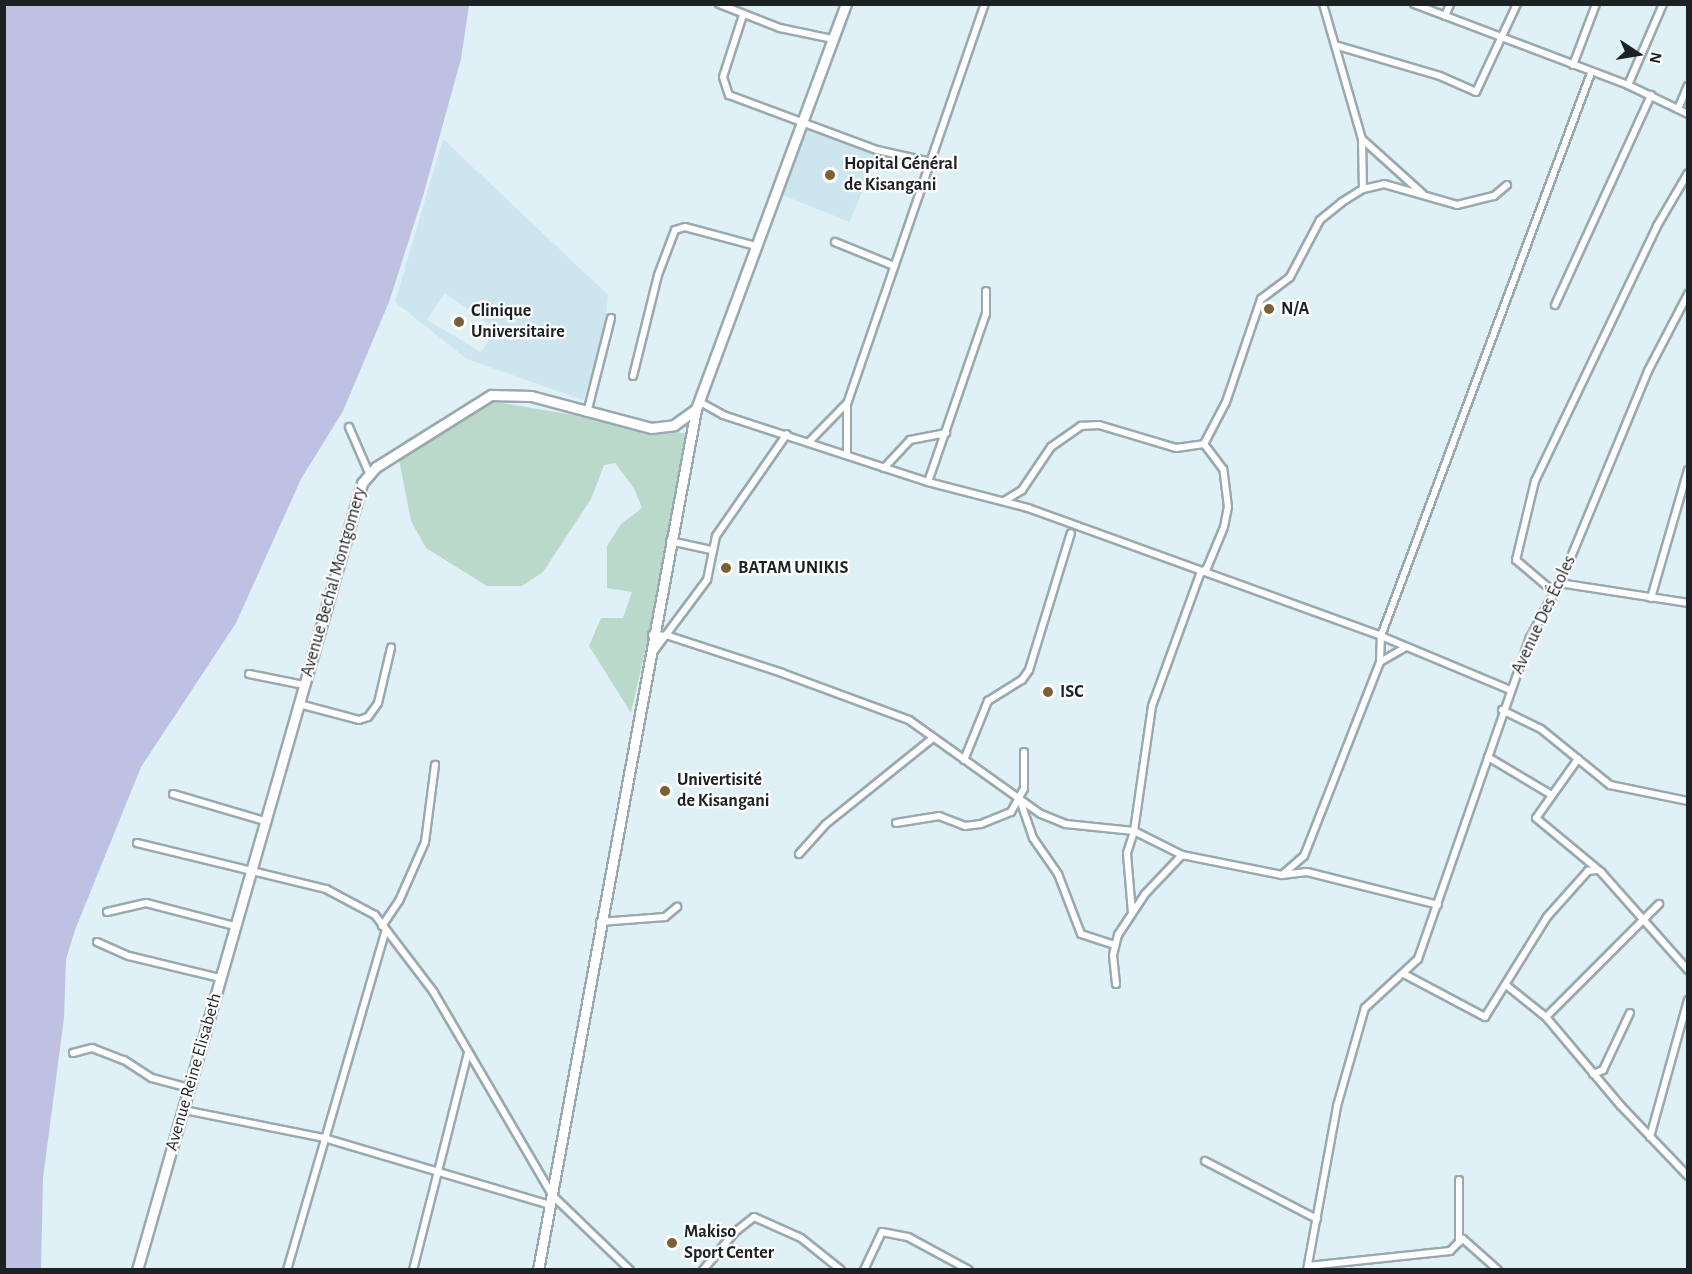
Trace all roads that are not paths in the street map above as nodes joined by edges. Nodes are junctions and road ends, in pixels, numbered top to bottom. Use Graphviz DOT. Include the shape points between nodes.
graph roads {
  1 [pos="719,4"];
  2 [pos="846,4"];
  3 [pos="985,4"];
  4 [pos="1323,4"];
  5 [pos="1414,4"];
  6 [pos="1450,4"];
  7 [pos="1517,4"];
  8 [pos="1596,4"];
  9 [pos="1662,4"];
  10 [pos="727,6"];
  11 [pos="743,15"];
  12 [pos="1445,16"];
  13 [pos="1503,38"];
  14 [pos="832,39"];
  15 [pos="1338,46"];
  16 [pos="1573,65"];
  17 [pos="1591,73"];
  18 [pos="1628,85"];
  19 [pos="1688,86"];
  20 [pos="1651,95"];
  21 [pos="1678,109"];
  22 [pos="1688,114"];
  23 [pos="803,123"];
  24 [pos="1362,139"];
  25 [pos="931,162"];
  26 [pos="1688,173"];
  27 [pos="1507,185"];
  28 [pos="1363,189"];
  29 [pos="1425,195"];
  30 [pos="835,243"];
  31 [pos="756,246"];
  32 [pos="894,266"];
  33 [pos="986,291"];
  34 [pos="1688,294"];
  35 [pos="1556,305"];
  36 [pos="611,318"];
  37 [pos="633,376"];
  38 [pos="847,404"];
  39 [pos="698,406"];
  40 [pos="587,414"];
  41 [pos="674,425"];
  42 [pos="349,427"];
  43 [pos="946,433"];
  44 [pos="787,434"];
  45 [pos="690,435"];
  46 [pos="810,441"];
  47 [pos="1204,444"];
  48 [pos="847,453"];
  49 [pos="884,468"];
  50 [pos="1688,470"];
  51 [pos="369,473"];
  52 [pos="928,482"];
  53 [pos="1004,501"];
  54 [pos="1060,520"];
  55 [pos="1085,530"];
  56 [pos="1071,533"];
  57 [pos="670,541"];
  58 [pos="711,550"];
  59 [pos="1200,573"];
  60 [pos="1559,583"];
  61 [pos="1555,593"];
  62 [pos="1651,598"];
  63 [pos="1688,603"];
  64 [pos="652,635"];
  65 [pos="669,636"];
  66 [pos="1381,636"];
  67 [pos="391,648"];
  68 [pos="1404,648"];
  69 [pos="647,661"];
  70 [pos="1380,662"];
  71 [pos="249,674"];
  72 [pos="304,685"];
  73 [pos="1510,690"];
  74 [pos="299,704"];
  75 [pos="1502,710"];
  76 [pos="933,738"];
  77 [pos="1024,753"];
  78 [pos="1488,757"];
  79 [pos="1578,759"];
  80 [pos="963,760"];
  81 [pos="435,765"];
  82 [pos="173,794"];
  83 [pos="1550,794"];
  84 [pos="1019,799"];
  85 [pos="1688,801"];
  86 [pos="265,821"];
  87 [pos="896,823"];
  88 [pos="1134,831"];
  89 [pos="137,843"];
  90 [pos="799,854"];
  91 [pos="1182,855"];
  92 [pos="1305,856"];
  93 [pos="1596,870"];
  94 [pos="1307,872"];
  95 [pos="250,874"];
  96 [pos="1282,875"];
  97 [pos="1659,904"];
  98 [pos="1438,905"];
  99 [pos="677,908"];
  100 [pos="107,912"];
  101 [pos="1132,913"];
  102 [pos="1644,919"];
  103 [pos="600,922"];
  104 [pos="235,926"];
  105 [pos="383,929"];
  106 [pos="98,942"];
  107 [pos="1114,945"];
  108 [pos="1688,970"];
  109 [pos="1404,974"];
  110 [pos="220,978"];
  111 [pos="1116,984"];
  112 [pos="1506,985"];
  113 [pos="1688,1000"];
  114 [pos="1630,1013"];
  115 [pos="1546,1017"];
  116 [pos="73,1053"];
  117 [pos="468,1053"];
  118 [pos="1593,1074"];
  119 [pos="189,1088"];
  120 [pos="184,1110"];
  121 [pos="1650,1137"];
  122 [pos="324,1138"];
  123 [pos="1205,1161"];
  124 [pos="437,1172"];
  125 [pos="1688,1176"];
  126 [pos="1459,1180"];
  127 [pos="551,1200"];
  128 [pos="1317,1219"];
  129 [pos="1459,1242"];
  130 [pos="1308,1268"];
  131 [pos="137,1269"];
  132 [pos="286,1269"];
  133 [pos="413,1269"];
  134 [pos="538,1269"];
  135 [pos="630,1269"];
  136 [pos="703,1269"];
  137 [pos="841,1269"];
  138 [pos="864,1269"];
  139 [pos="969,1269"];
  140 [pos="1498,1269"];
  1 -- 10 [label="street"];
  2 -- 14 [label="main road"];
  3 -- 25 [label="street"];
  4 -- 15 [label="street"];
  5 -- 12 [label="street"];
  6 -- 12 [label="street"];
  7 -- 13 [label="street"];
  8 -- 16 [label="street"];
  9 -- 18 [label="street"];
  10 -- 11 [label="street"];
  11 -- 14 [label="street"];
  11 -- 23 [label="street" via="726,60 724,88 757,108"];
  12 -- 13 [label="street"];
  13 -- 15 [label="street" via="1476,92 1440,76"];
  13 -- 16 [label="street"];
  14 -- 23 [label="main road"];
  15 -- 24 [label="street"];
  16 -- 17 [label="street"];
  17 -- 18 [label="street"];
  17 -- 66 [label="street"];
  18 -- 20 [label="street"];
  19 -- 21 [label="street"];
  20 -- 21 [label="street"];
  20 -- 35 [label="street"];
  21 -- 22 [label="street"];
  23 -- 25 [label="street" via="877,150"];
  23 -- 31 [label="main road"];
  24 -- 28 [label="street"];
  24 -- 29 [label="street"];
  25 -- 32 [label="street"];
  26 -- 61 [label="street" via="1657,226 1535,481 1516,560"];
  27 -- 29 [label="street" via="1494,196 1457,205"];
  28 -- 29 [label="street" via="1384,184"];
  28 -- 47 [label="street" via="1326,214 1290,276 1261,299 1226,402"];
  30 -- 32 [label="street"];
  31 -- 37 [label="street" via="685,227 675,230 658,275"];
  31 -- 39 [label="main road"];
  32 -- 38 [label="street"];
  33 -- 43 [label="street" via="986,314"];
  34 -- 60 [label="street, Avenue Des Écoles" via="1648,371"];
  36 -- 40 [label="street"];
  38 -- 46 [label="street"];
  38 -- 48 [label="street"];
  39 -- 41 [label="main road"];
  39 -- 44 [label="street"];
  39 -- 45 [label="main road"];
  40 -- 41 [label="main road, Avenue Bechal Montgomery" via="633,426"];
  40 -- 51 [label="main road, Avenue Bechal Montgomery" via="515,393 491,395"];
  41 -- 45 [label="main road"];
  42 -- 51 [label="street"];
  43 -- 49 [label="street" via="910,440"];
  43 -- 52 [label="street"];
  44 -- 46 [label="street"];
  44 -- 58 [label="street" via="716,536"];
  45 -- 57 [label="main road"];
  46 -- 48 [label="street"];
  47 -- 53 [label="street" via="1176,448 1099,425 1080,426 1051,447 1022,490"];
  47 -- 59 [label="street" via="1223,469 1228,486 1224,527 1207,568"];
  48 -- 49 [label="street"];
  49 -- 52 [label="street"];
  50 -- 62 [label="street"];
  51 -- 72 [label="main road, Avenue Bechal Montgomery" via="356,498"];
  52 -- 53 [label="street"];
  53 -- 54 [label="street"];
  54 -- 55 [label="street"];
  54 -- 56 [label="street"];
  55 -- 56 [label="street"];
  55 -- 59 [label="street"];
  56 -- 80 [label="street" via="1029,670 1023,680 988,701"];
  57 -- 58 [label="street"];
  57 -- 64 [label="main road"];
  58 -- 65 [label="street" via="707,580"];
  59 -- 66 [label="street"];
  59 -- 88 [label="street" via="1152,706"];
  60 -- 61 [label="street, Avenue Des Écoles"];
  60 -- 62 [label="street"];
  61 -- 73 [label="street, Avenue Des Écoles" via="1537,621"];
  62 -- 63 [label="street"];
  64 -- 65 [label="street"];
  64 -- 69 [label="main road"];
  65 -- 69 [label="street"];
  65 -- 76 [label="street" via="872,705 909,720"];
  66 -- 68 [label="street"];
  66 -- 70 [label="street"];
  67 -- 74 [label="street" via="378,703 368,717 359,720"];
  68 -- 70 [label="street"];
  68 -- 73 [label="street"];
  69 -- 103 [label="main road"];
  70 -- 92 [label="street"];
  71 -- 72 [label="street"];
  72 -- 74 [label="main road, Avenue Bechal Montgomery"];
  73 -- 75 [label="street, Avenue Des Écoles"];
  74 -- 86 [label="main road, Avenue Bechal Montgomery"];
  75 -- 78 [label="street, Avenue Des Écoles"];
  75 -- 79 [label="street" via="1541,729"];
  76 -- 80 [label="street"];
  76 -- 90 [label="street" via="826,824"];
  77 -- 84 [label="street" via="1024,789"];
  78 -- 83 [label="street"];
  78 -- 98 [label="street, Avenue Des Écoles"];
  79 -- 83 [label="street"];
  79 -- 85 [label="street" via="1623,790"];
  80 -- 84 [label="street"];
  81 -- 105 [label="street" via="425,843"];
  82 -- 86 [label="street"];
  83 -- 93 [label="street" via="1537,820"];
  84 -- 87 [label="street" via="1011,812 981,824 965,826 939,816"];
  84 -- 88 [label="street" via="1066,824"];
  84 -- 107 [label="street" via="1034,838 1058,874 1081,934"];
  86 -- 95 [label="main road, Avenue Bechal Montgomery"];
  88 -- 91 [label="street"];
  88 -- 101 [label="street" via="1127,853"];
  89 -- 95 [label="street"];
  91 -- 96 [label="street"];
  91 -- 101 [label="street"];
  92 -- 94 [label="street"];
  92 -- 96 [label="street"];
  93 -- 102 [label="street"];
  93 -- 112 [label="street" via="1588,871 1547,917"];
  94 -- 96 [label="street"];
  94 -- 98 [label="street"];
  95 -- 104 [label="main road, Avenue Reine Elisabeth"];
  95 -- 105 [label="street" via="326,889 367,909"];
  97 -- 102 [label="street"];
  98 -- 109 [label="street, Avenue Des Écoles" via="1418,959"];
  99 -- 103 [label="street" via="665,917"];
  100 -- 104 [label="street" via="146,903"];
  101 -- 107 [label="street"];
  102 -- 108 [label="street"];
  102 -- 115 [label="street"];
  103 -- 127 [label="main road"];
  104 -- 110 [label="main road, Avenue Reine Elisabeth"];
  105 -- 117 [label="street" via="433,991"];
  105 -- 122 [label="street"];
  106 -- 110 [label="street" via="129,956"];
  107 -- 111 [label="street"];
  109 -- 112 [label="street" via="1482,1018"];
  109 -- 128 [label="street, Avenue Des Écoles" via="1370,1000 1362,1018 1337,1106"];
  110 -- 119 [label="main road, Avenue Reine Elisabeth"];
  112 -- 115 [label="street"];
  113 -- 121 [label="street"];
  114 -- 118 [label="street" via="1603,1070"];
  115 -- 118 [label="street"];
  116 -- 119 [label="street" via="92,1048 124,1060 152,1078"];
  117 -- 124 [label="street"];
  117 -- 127 [label="street"];
  118 -- 121 [label="street"];
  119 -- 120 [label="main road, Avenue Reine Elisabeth"];
  120 -- 122 [label="street"];
  120 -- 131 [label="main road, Avenue Reine Elisabeth"];
  121 -- 125 [label="street"];
  122 -- 124 [label="street"];
  122 -- 132 [label="street"];
  123 -- 128 [label="street"];
  124 -- 127 [label="street"];
  124 -- 133 [label="street"];
  126 -- 129 [label="street"];
  127 -- 134 [label="main road"];
  127 -- 135 [label="street"];
  128 -- 130 [label="street, Avenue Des Écoles"];
  129 -- 130 [label="street" via="1442,1253"];
  129 -- 140 [label="street" via="1463,1239"];
  136 -- 137 [label="street" via="735,1232 754,1217 801,1238"];
  138 -- 139 [label="street" via="882,1232 908,1237"];
}
